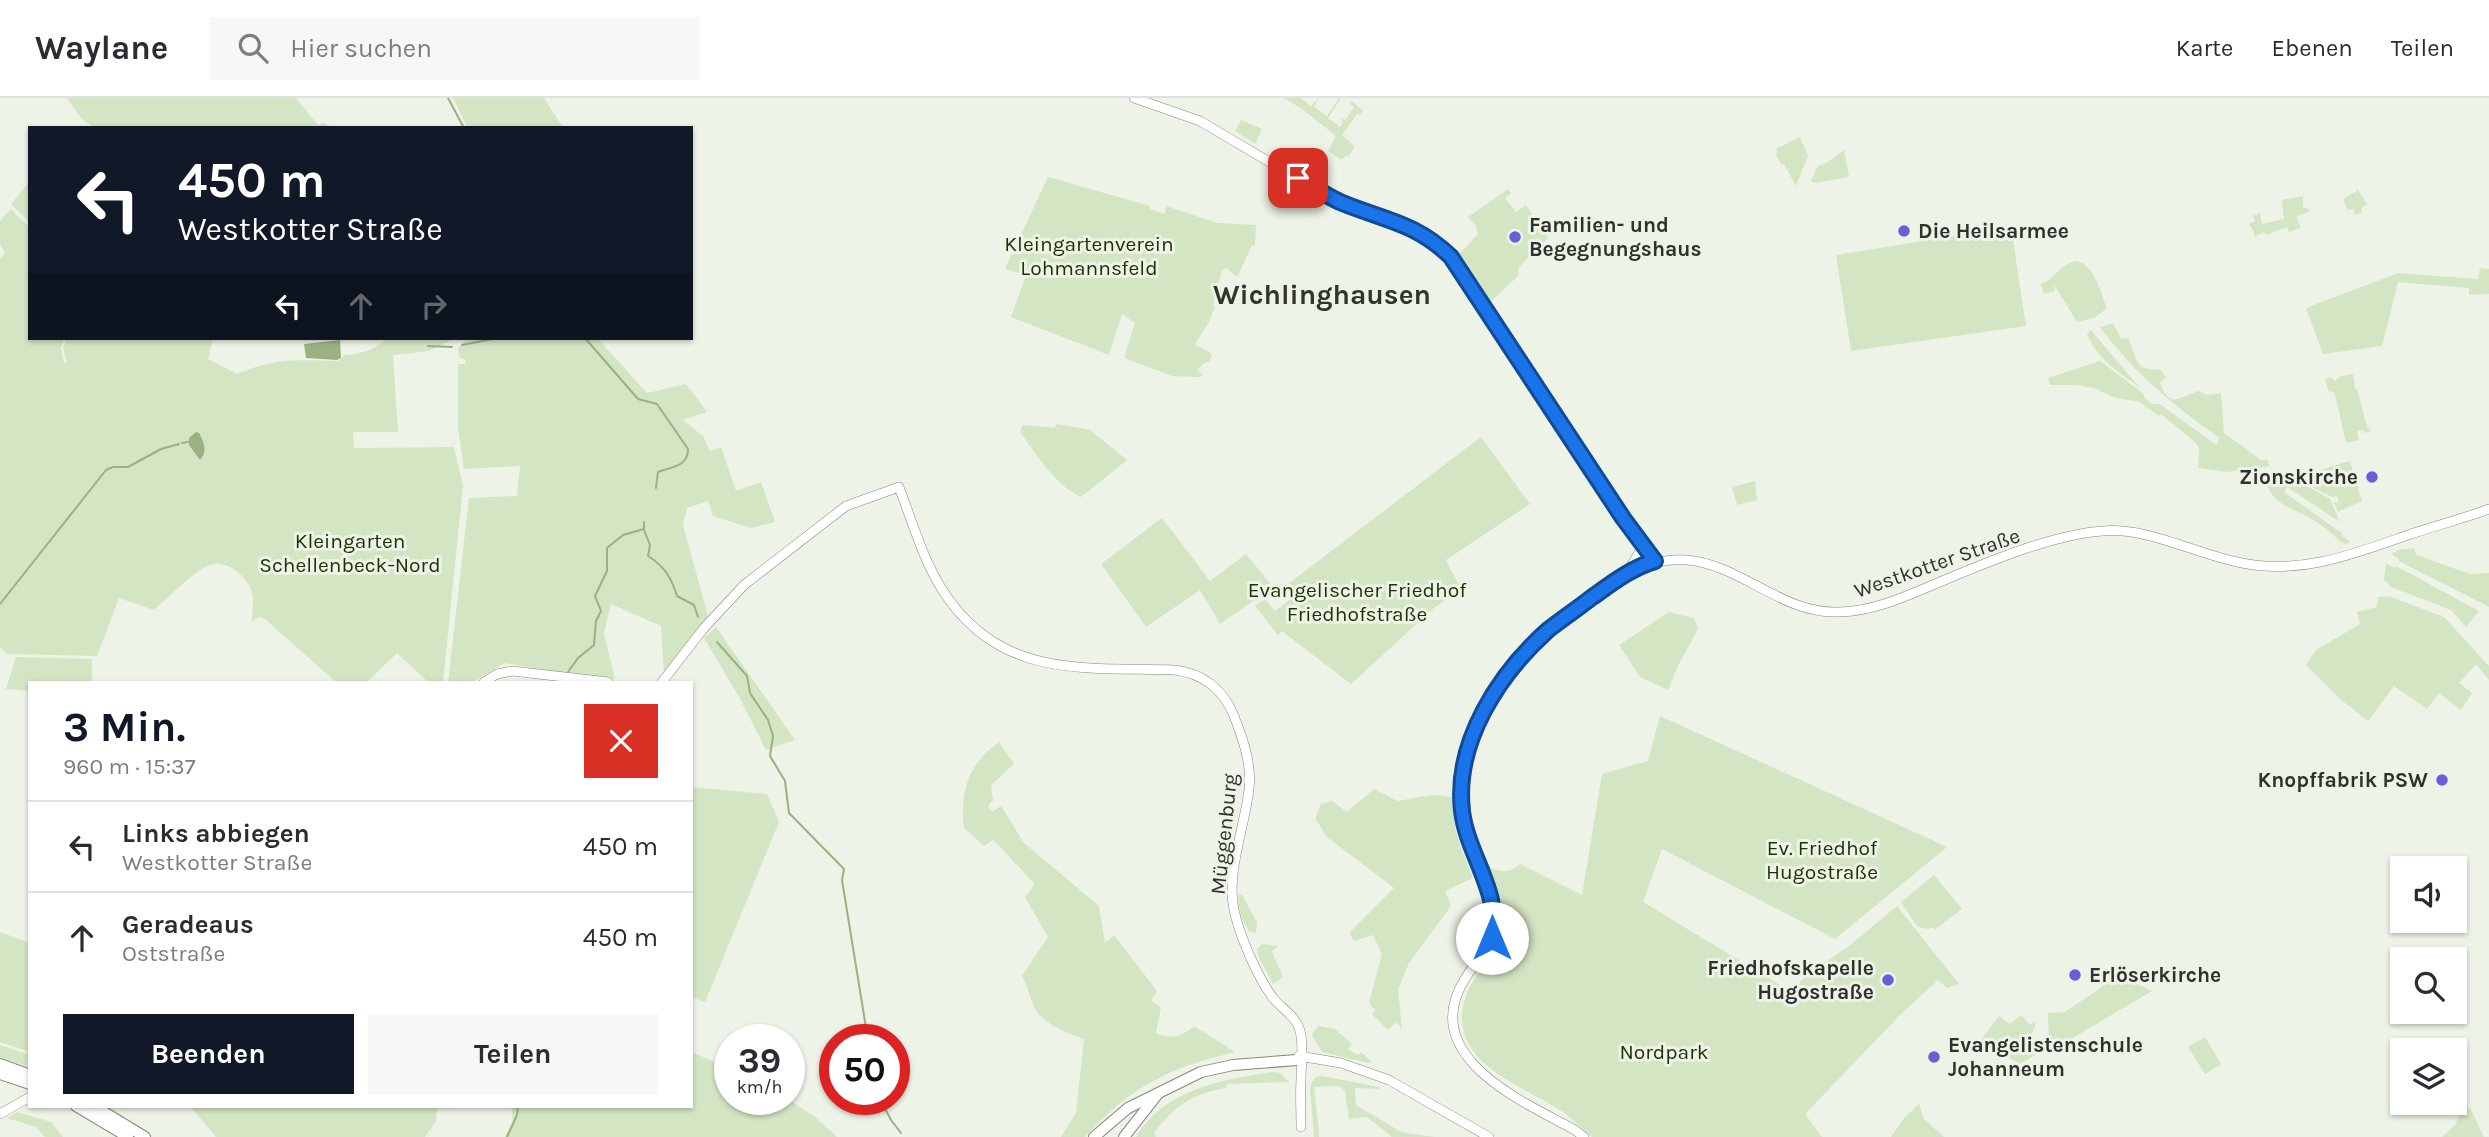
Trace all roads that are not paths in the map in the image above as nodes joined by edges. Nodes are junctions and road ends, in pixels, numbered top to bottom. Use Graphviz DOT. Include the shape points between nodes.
graph roads {
  1 [pos="1134,98"];
  2 [pos="2489,509"];
  3 [pos="1643,546"];
  4 [pos="1655,561"];
  5 [pos="1626,573"];
  6 [pos="486,681"];
  7 [pos="599,681"];
  8 [pos="663,681"];
  9 [pos="1300,1058"];
  10 [pos="0,1063"];
  11 [pos="28,1073"];
  12 [pos="0,1074"];
  13 [pos="28,1083"];
  14 [pos="1159,1093"];
  15 [pos="28,1098"];
  16 [pos="79,1108"];
  17 [pos="97,1108"];
  18 [pos="4,1112"];
  19 [pos="1301,1132"];
  20 [pos="128,1137"];
  21 [pos="145,1137"];
  22 [pos="1094,1137"];
  23 [pos="1124,1137"];
  24 [pos="1489,1137"];
  25 [pos="1584,1137"];
  1 -- 3 [label="main road" via="1200,121 1322,193 1416,230 1434,242 1451,257"];
  2 -- 4 [label="main road, Westkotter Straße" via="2370,550 2293,567 2238,563 2141,535 2103,531 2008,555 1881,605 1839,613 1787,601 1708,564"];
  3 -- 4 [label="main road"];
  3 -- 5 [label="main road"];
  4 -- 5 [label="main road"];
  5 -- 25 [label="main road" via="1548,631 1500,686 1474,732 1461,784 1464,825 1495,917 1492,938 1458,993 1457,1041 1469,1062 1489,1079"];
  6 -- 7 [label="main road" via="512,671"];
  8 -- 9 [label="main road, Müggenburg" via="744,585 846,506 899,487 947,597 973,628 1002,648 1079,667 1184,671 1204,679 1223,695 1250,772 1233,880 1233,909 1267,989 1295,1021"];
  9 -- 14 [label="highway" via="1233,1065 1194,1075"];
  9 -- 19 [label="main road, Müggenburg"];
  9 -- 24 [label="main road" via="1380,1076"];
  10 -- 11 [label="highway"];
  12 -- 13 [label="highway"];
  14 -- 22 [label="highway" via="1128,1108"];
  14 -- 23 [label="highway"];
  15 -- 18 [label="main road"];
  16 -- 20 [label="highway"];
  17 -- 21 [label="highway"];
}
